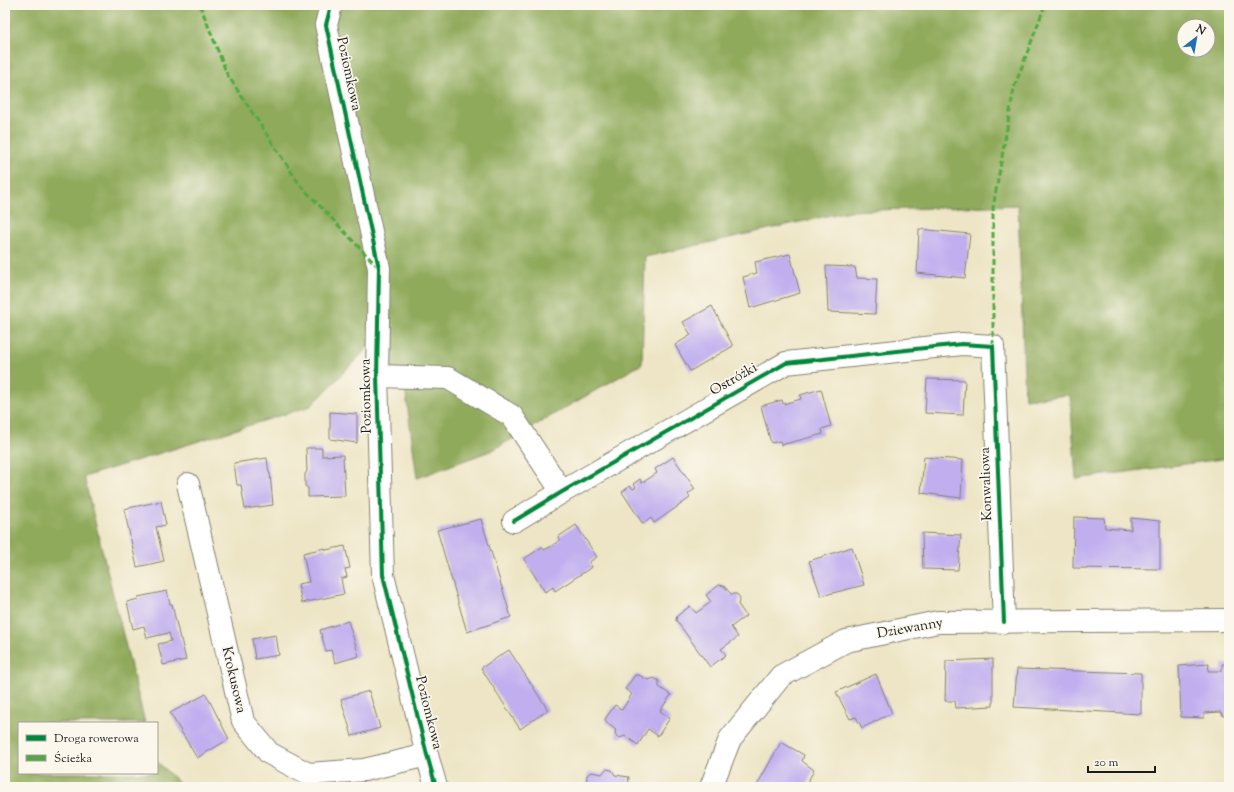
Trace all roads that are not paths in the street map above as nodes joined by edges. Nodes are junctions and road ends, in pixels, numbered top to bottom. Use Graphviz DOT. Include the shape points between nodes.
graph roads {
  1 [pos="332,5"];
  2 [pos="993,346"];
  3 [pos="377,376"];
  4 [pos="188,484"];
  5 [pos="562,492"];
  6 [pos="514,521"];
  7 [pos="1229,620"];
  8 [pos="1004,622"];
  9 [pos="427,755"];
  10 [pos="436,787"];
  11 [pos="711,787"];
  1 -- 3 [label="street, Poziomkowa" via="326,25 379,268"];
  2 -- 5 [label="street, Ostróżki" via="962,344 786,363"];
  2 -- 8 [label="street, Konwaliowa"];
  3 -- 5 [label="street" via="448,378 512,416"];
  3 -- 9 [label="street, Poziomkowa" via="383,575"];
  4 -- 9 [label="street, Krokusowa" via="243,721 270,753 308,774 364,770"];
  5 -- 6 [label="street, Ostróżki"];
  7 -- 8 [label="street, Dziewanny"];
  8 -- 11 [label="street, Dziewanny" via="938,622 846,641 781,676 730,739"];
  9 -- 10 [label="street, Poziomkowa"];
}
